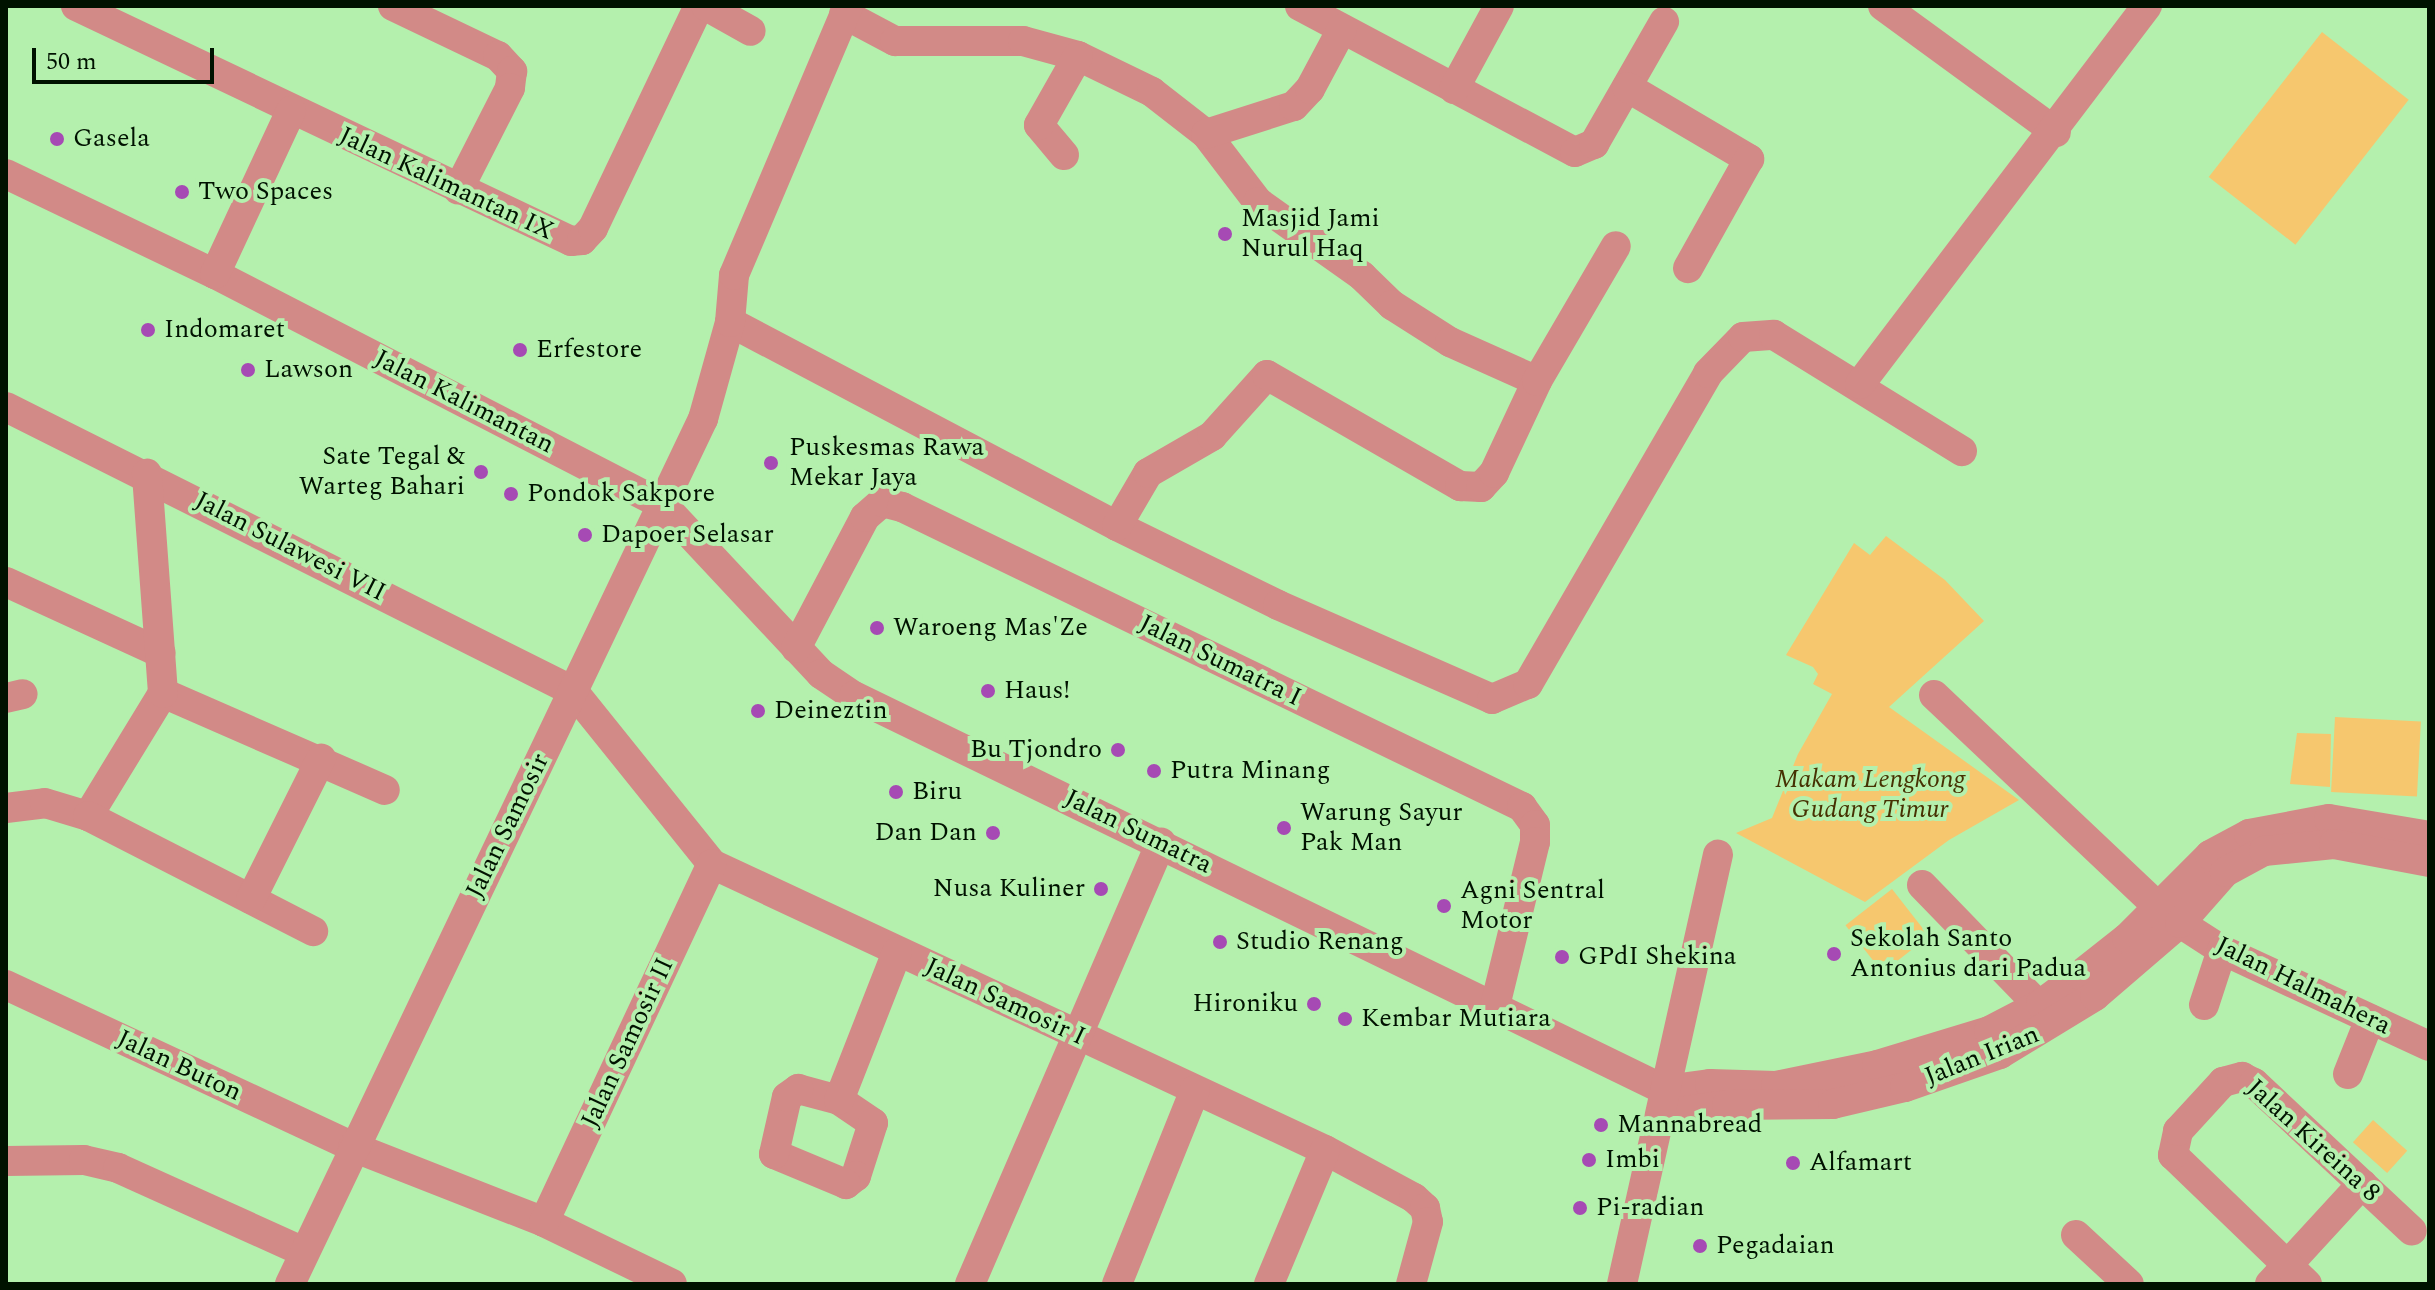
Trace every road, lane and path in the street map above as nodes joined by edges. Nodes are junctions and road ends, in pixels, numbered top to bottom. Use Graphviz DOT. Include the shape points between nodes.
graph roads {
  1 [pos="76,6"];
  2 [pos="393,6"];
  3 [pos="699,6"];
  4 [pos="706,6"];
  5 [pos="1300,6"];
  6 [pos="1499,6"];
  7 [pos="1883,6"];
  8 [pos="2147,6"];
  9 [pos="846,10"];
  10 [pos="122,15"];
  11 [pos="1664,22"];
  12 [pos="1342,29"];
  13 [pos="751,31"];
  14 [pos="1078,56"];
  15 [pos="1627,87"];
  16 [pos="1454,89"];
  17 [pos="291,111"];
  18 [pos="2056,132"];
  19 [pos="1206,134"];
  20 [pos="1064,155"];
  21 [pos="6,174"];
  22 [pos="458,190"];
  23 [pos="1616,246"];
  24 [pos="1688,268"];
  25 [pos="215,274"];
  26 [pos="730,322"];
  27 [pos="1537,381"];
  28 [pos="1860,384"];
  29 [pos="6,407"];
  30 [pos="1962,451"];
  31 [pos="147,474"];
  32 [pos="663,505"];
  33 [pos="1117,526"];
  34 [pos="6,582"];
  35 [pos="796,648"];
  36 [pos="161,653"];
  37 [pos="573,691"];
  38 [pos="163,693"];
  39 [pos="1934,695"];
  40 [pos="321,759"];
  41 [pos="385,790"];
  42 [pos="6,808"];
  43 [pos="88,816"];
  44 [pos="2429,836"];
  45 [pos="1161,843"];
  46 [pos="2240,849"];
  47 [pos="1718,855"];
  48 [pos="2429,862"];
  49 [pos="712,864"];
  50 [pos="1922,885"];
  51 [pos="251,899"];
  52 [pos="2168,915"];
  53 [pos="313,931"];
  54 [pos="2222,950"];
  55 [pos="897,952"];
  56 [pos="6,985"];
  57 [pos="2204,1005"];
  58 [pos="1495,1006"];
  59 [pos="2049,1014"];
  60 [pos="2370,1019"];
  61 [pos="1074,1034"];
  62 [pos="2429,1046"];
  63 [pos="2348,1074"];
  64 [pos="1195,1090"];
  65 [pos="839,1100"];
  66 [pos="1664,1102"];
  67 [pos="353,1147"];
  68 [pos="1325,1150"];
  69 [pos="6,1161"];
  70 [pos="2362,1184"];
  71 [pos="544,1222"];
  72 [pos="2412,1231"];
  73 [pos="2076,1235"];
  74 [pos="302,1251"];
  75 [pos="2288,1278"];
  76 [pos="290,1284"];
  77 [pos="672,1284"];
  78 [pos="970,1284"];
  79 [pos="1117,1284"];
  80 [pos="1269,1284"];
  81 [pos="1411,1284"];
  82 [pos="1622,1284"];
  83 [pos="2129,1284"];
  1 -- 10 [label="street, Jalan Kalimantan IX"];
  2 -- 22 [label="street" via="498,56 512,71 510,88"];
  3 -- 22 [label="street, Jalan Kalimantan IX" via="593,228 582,240 561,239"];
  4 -- 13 [label="street"];
  5 -- 12 [label="street"];
  6 -- 16 [label="street"];
  7 -- 18 [label="street"];
  8 -- 18 [label="street"];
  9 -- 14 [label="street" via="895,41 1023,41"];
  9 -- 26 [label="street, Jalan Samosir" via="734,275"];
  10 -- 17 [label="street, Jalan Kalimantan IX"];
  11 -- 15 [label="street"];
  12 -- 16 [label="street"];
  12 -- 19 [label="street" via="1310,89 1294,106"];
  14 -- 19 [label="street" via="1152,92"];
  14 -- 20 [label="street" via="1039,125"];
  15 -- 16 [label="street" via="1594,144 1575,152"];
  15 -- 24 [label="street" via="1749,159"];
  17 -- 22 [label="street, Jalan Kalimantan IX"];
  17 -- 25 [label="street"];
  18 -- 28 [label="street"];
  19 -- 27 [label="street" via="1258,202 1362,276 1392,305 1450,342"];
  21 -- 25 [label="street, Jalan Kalimantan"];
  23 -- 27 [label="street"];
  25 -- 32 [label="street, Jalan Kalimantan"];
  26 -- 32 [label="street, Jalan Samosir" via="703,419"];
  26 -- 33 [label="street"];
  27 -- 33 [label="street" via="1494,473 1471,490 1267,375 1212,436 1148,473"];
  28 -- 30 [label="street"];
  28 -- 33 [label="street" via="1774,335 1754,333 1723,353 1646,472 1528,684 1492,699 1278,605"];
  29 -- 31 [label="street, Jalan Sulawesi VII"];
  31 -- 36 [label="street"];
  31 -- 37 [label="street, Jalan Sulawesi VII"];
  32 -- 35 [label="street, Jalan Sumatra"];
  32 -- 37 [label="street, Jalan Samosir"];
  34 -- 36 [label="street"];
  35 -- 45 [label="street, Jalan Sumatra" via="821,674 854,696"];
  35 -- 58 [label="street, Jalan Sumatra I" via="865,517 882,502 902,507 1522,807 1535,825 1535,842"];
  36 -- 38 [label="street"];
  37 -- 49 [label="street, Jalan Samosir I"];
  37 -- 67 [label="street, Jalan Samosir"];
  38 -- 40 [label="street"];
  38 -- 43 [label="street"];
  39 -- 52 [label="street"];
  40 -- 41 [label="street"];
  40 -- 51 [label="street"];
  42 -- 43 [label="street" via="45,803"];
  43 -- 51 [label="street"];
  44 -- 46 [label="street, Jalan Irian" via="2329,819 2277,826"];
  45 -- 58 [label="street, Jalan Sumatra"];
  45 -- 61 [label="street"];
  46 -- 48 [label="street, Jalan Irian" via="2334,844"];
  46 -- 52 [label="street, Jalan Irian" via="2188,873"];
  47 -- 66 [label="street"];
  49 -- 55 [label="street, Jalan Samosir I"];
  49 -- 71 [label="street, Jalan Samosir II"];
  50 -- 59 [label="street, Jalan Irian"];
  51 -- 53 [label="street"];
  52 -- 54 [label="street, Jalan Halmahera"];
  52 -- 59 [label="street, Jalan Irian" via="2127,938"];
  54 -- 57 [label="street"];
  54 -- 60 [label="street, Jalan Halmahera"];
  55 -- 61 [label="street, Jalan Samosir I"];
  55 -- 65 [label="street"];
  56 -- 67 [label="street, Jalan Buton"];
  58 -- 66 [label="street, Jalan Sumatra"];
  59 -- 66 [label="street, Jalan Irian" via="1905,1087 1833,1104"];
  60 -- 62 [label="street, Jalan Halmahera"];
  60 -- 63 [label="street"];
  61 -- 64 [label="street, Jalan Samosir I"];
  61 -- 78 [label="street"];
  64 -- 68 [label="street, Jalan Samosir I"];
  64 -- 79 [label="street"];
  66 -- 82 [label="street"];
  67 -- 71 [label="street, Jalan Buton"];
  67 -- 74 [label="street, Jalan Samosir"];
  68 -- 80 [label="street"];
  68 -- 81 [label="street, Jalan Samosir I" via="1425,1208 1428,1222"];
  69 -- 74 [label="street" via="108,1165"];
  70 -- 72 [label="street, Jalan Kireina 8"];
  70 -- 75 [label="street"];
  70 -- 75 [label="street, Jalan Kireina 8" via="2242,1077 2223,1082 2178,1131 2172,1148 2178,1164"];
  71 -- 77 [label="street, Jalan Buton"];
  73 -- 83 [label="street"];
  74 -- 76 [label="street, Jalan Samosir"];
}
